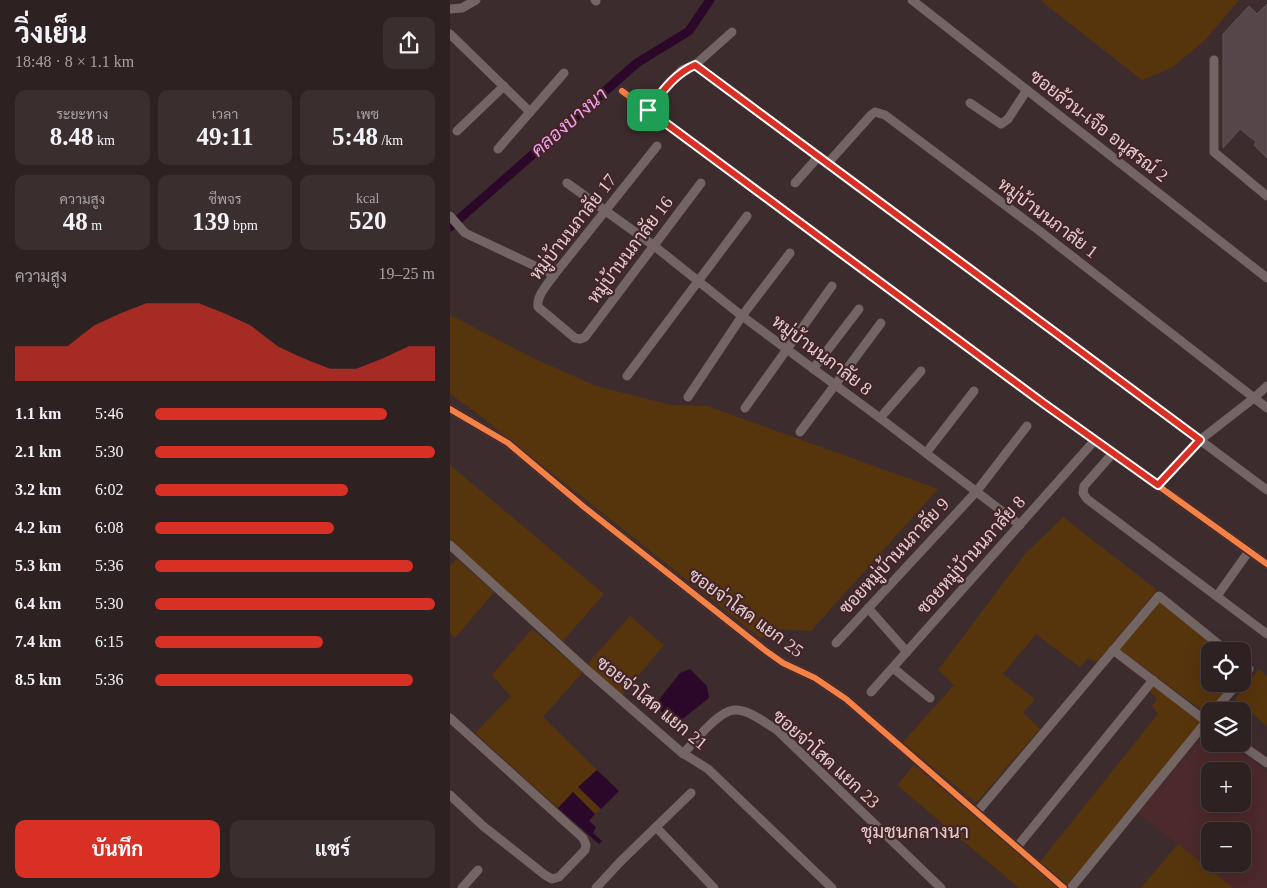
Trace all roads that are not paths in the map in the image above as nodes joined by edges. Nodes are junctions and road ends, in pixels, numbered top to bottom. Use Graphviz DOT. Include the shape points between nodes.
graph roads {
  1 [pos="476,0"];
  2 [pos="912,0"];
  3 [pos="450,9"];
  4 [pos="732,32"];
  5 [pos="450,34"];
  6 [pos="1214,60"];
  7 [pos="695,65"];
  8 [pos="564,73"];
  9 [pos="504,86"];
  10 [pos="1027,90"];
  11 [pos="622,91"];
  12 [pos="970,103"];
  13 [pos="648,110"];
  14 [pos="530,112"];
  15 [pos="457,131"];
  16 [pos="658,146"];
  17 [pos="498,149"];
  18 [pos="819,156"];
  19 [pos="828,162"];
  20 [pos="567,183"];
  21 [pos="701,183"];
  22 [pos="795,183"];
  23 [pos="1267,196"];
  24 [pos="606,210"];
  25 [pos="450,216"];
  26 [pos="747,216"];
  27 [pos="653,245"];
  28 [pos="790,253"];
  29 [pos="554,275"];
  30 [pos="1267,278"];
  31 [pos="698,280"];
  32 [pos="832,286"];
  33 [pos="859,309"];
  34 [pos="742,316"];
  35 [pos="881,323"];
  36 [pos="585,337"];
  37 [pos="787,349"];
  38 [pos="813,369"];
  39 [pos="921,371"];
  40 [pos="627,376"];
  41 [pos="835,386"];
  42 [pos="1267,386"];
  43 [pos="974,391"];
  44 [pos="688,397"];
  45 [pos="1254,398"];
  46 [pos="745,408"];
  47 [pos="1267,408"];
  48 [pos="450,409"];
  49 [pos="880,418"];
  50 [pos="1027,426"];
  51 [pos="800,432"];
  52 [pos="1095,440"];
  53 [pos="1200,440"];
  54 [pos="926,453"];
  55 [pos="1113,453"];
  56 [pos="1158,485"];
  57 [pos="1267,490"];
  58 [pos="976,492"];
  59 [pos="1020,525"];
  60 [pos="450,544"];
  61 [pos="1249,551"];
  62 [pos="1267,564"];
  63 [pos="1217,596"];
  64 [pos="868,608"];
  65 [pos="1267,634"];
  66 [pos="1216,642"];
  67 [pos="836,643"];
  68 [pos="1113,650"];
  69 [pos="907,652"];
  70 [pos="893,668"];
  71 [pos="1153,680"];
  72 [pos="871,692"];
  73 [pos="1230,692"];
  74 [pos="930,698"];
  75 [pos="1222,702"];
  76 [pos="1201,714"];
  77 [pos="450,718"];
  78 [pos="1201,728"];
  79 [pos="1251,752"];
  80 [pos="683,754"];
  81 [pos="1267,763"];
  82 [pos="691,793"];
  83 [pos="450,795"];
  84 [pos="976,812"];
  85 [pos="656,827"];
  86 [pos="1017,847"];
  87 [pos="478,870"];
  88 [pos="462,888"];
  89 [pos="596,888"];
  90 [pos="714,888"];
  91 [pos="832,888"];
  92 [pos="941,888"];
  93 [pos="1064,888"];
  94 [pos="1071,888"];
  1 -- 3 [label="street" via="462,8"];
  2 -- 10 [label="street, ซอยล้วน-เจือ อนุสรณ์ 2"];
  4 -- 7 [label="street"];
  5 -- 9 [label="street"];
  6 -- 23 [label="street" via="1214,152"];
  7 -- 13 [label="street" via="682,70"];
  7 -- 18 [label="street"];
  8 -- 14 [label="street"];
  9 -- 14 [label="street"];
  9 -- 15 [label="street"];
  10 -- 12 [label="street" via="1008,119 1001,124"];
  10 -- 30 [label="street, ซอยล้วน-เจือ อนุสรณ์ 2"];
  11 -- 13 [label="street"];
  13 -- 52 [label="street"];
  14 -- 17 [label="street"];
  16 -- 24 [label="street, หมู่บ้านนภาลัย 17"];
  18 -- 19 [label="street"];
  18 -- 22 [label="street"];
  19 -- 45 [label="street, หมู่บ้านนภาลัย 1" via="870,115 875,112 885,114"];
  19 -- 53 [label="street"];
  20 -- 24 [label="street, หมู่บ้านนภาลัย 8"];
  21 -- 27 [label="street, หมู่บ้านนภาลัย 16"];
  24 -- 27 [label="street, หมู่บ้านนภาลัย 8"];
  24 -- 29 [label="street, หมู่บ้านนภาลัย 17"];
  25 -- 29 [label="street" via="465,233"];
  26 -- 31 [label="street"];
  27 -- 31 [label="street, หมู่บ้านนภาลัย 8"];
  27 -- 36 [label="street, หมู่บ้านนภาลัย 16"];
  28 -- 34 [label="street"];
  29 -- 36 [label="street, หมู่บ้านนภาลัย 17" via="537,302 538,307 575,338"];
  31 -- 34 [label="street, หมู่บ้านนภาลัย 8"];
  31 -- 40 [label="street"];
  32 -- 37 [label="street"];
  33 -- 38 [label="street"];
  34 -- 37 [label="street, หมู่บ้านนภาลัย 8"];
  34 -- 44 [label="street"];
  35 -- 41 [label="street"];
  37 -- 38 [label="street, หมู่บ้านนภาลัย 8"];
  37 -- 46 [label="street"];
  38 -- 41 [label="street, หมู่บ้านนภาลัย 8"];
  39 -- 49 [label="street"];
  41 -- 49 [label="street, หมู่บ้านนภาลัย 8"];
  41 -- 51 [label="street"];
  42 -- 45 [label="street"];
  43 -- 54 [label="street"];
  45 -- 47 [label="street, หมู่บ้านนภาลัย 1"];
  45 -- 53 [label="street"];
  48 -- 84 [label="street, ซอยจ่าโสด แยก 25" via="508,443 766,651 846,699"];
  49 -- 54 [label="street, หมู่บ้านนภาลัย 8"];
  50 -- 58 [label="street, ซอยหมู่บ้านนภาลัย 9"];
  52 -- 55 [label="street"];
  52 -- 59 [label="street, ซอยหมู่บ้านนภาลัย 8"];
  53 -- 56 [label="street"];
  53 -- 57 [label="street"];
  54 -- 58 [label="street, หมู่บ้านนภาลัย 8"];
  55 -- 56 [label="street"];
  55 -- 63 [label="street" via="1084,486 1087,500"];
  56 -- 61 [label="street"];
  58 -- 59 [label="street, หมู่บ้านนภาลัย 8"];
  58 -- 64 [label="street, ซอยหมู่บ้านนภาลัย 9"];
  59 -- 69 [label="street, ซอยหมู่บ้านนภาลัย 8"];
  60 -- 80 [label="street, ซอยจ่าโสด แยก 21"];
  61 -- 62 [label="street"];
  61 -- 63 [label="street"];
  63 -- 65 [label="street"];
  64 -- 67 [label="street, ซอยหมู่บ้านนภาลัย 9"];
  64 -- 69 [label="street"];
  66 -- 68 [label="street" via="1159,596"];
  68 -- 71 [label="street"];
  68 -- 84 [label="street"];
  69 -- 70 [label="street, ซอยหมู่บ้านนภาลัย 8"];
  70 -- 72 [label="street, ซอยหมู่บ้านนภาลัย 8"];
  70 -- 74 [label="street"];
  71 -- 76 [label="street"];
  71 -- 86 [label="street"];
  73 -- 75 [label="street"];
  77 -- 83 [label="street" via="583,838 585,850 552,879 483,826"];
  78 -- 94 [label="street"];
  79 -- 81 [label="street"];
  80 -- 91 [label="street, ซอยจ่าโสด แยก 21" via="708,769"];
  80 -- 92 [label="street, ซอยจ่าโสด แยก 23" via="722,714 742,711 760,720 777,730"];
  82 -- 85 [label="street"];
  84 -- 86 [label="street, ซอยจ่าโสด แยก 25"];
  85 -- 89 [label="street"];
  85 -- 90 [label="street"];
  86 -- 93 [label="street, ซอยจ่าโสด แยก 25"];
  87 -- 88 [label="street"];
}
